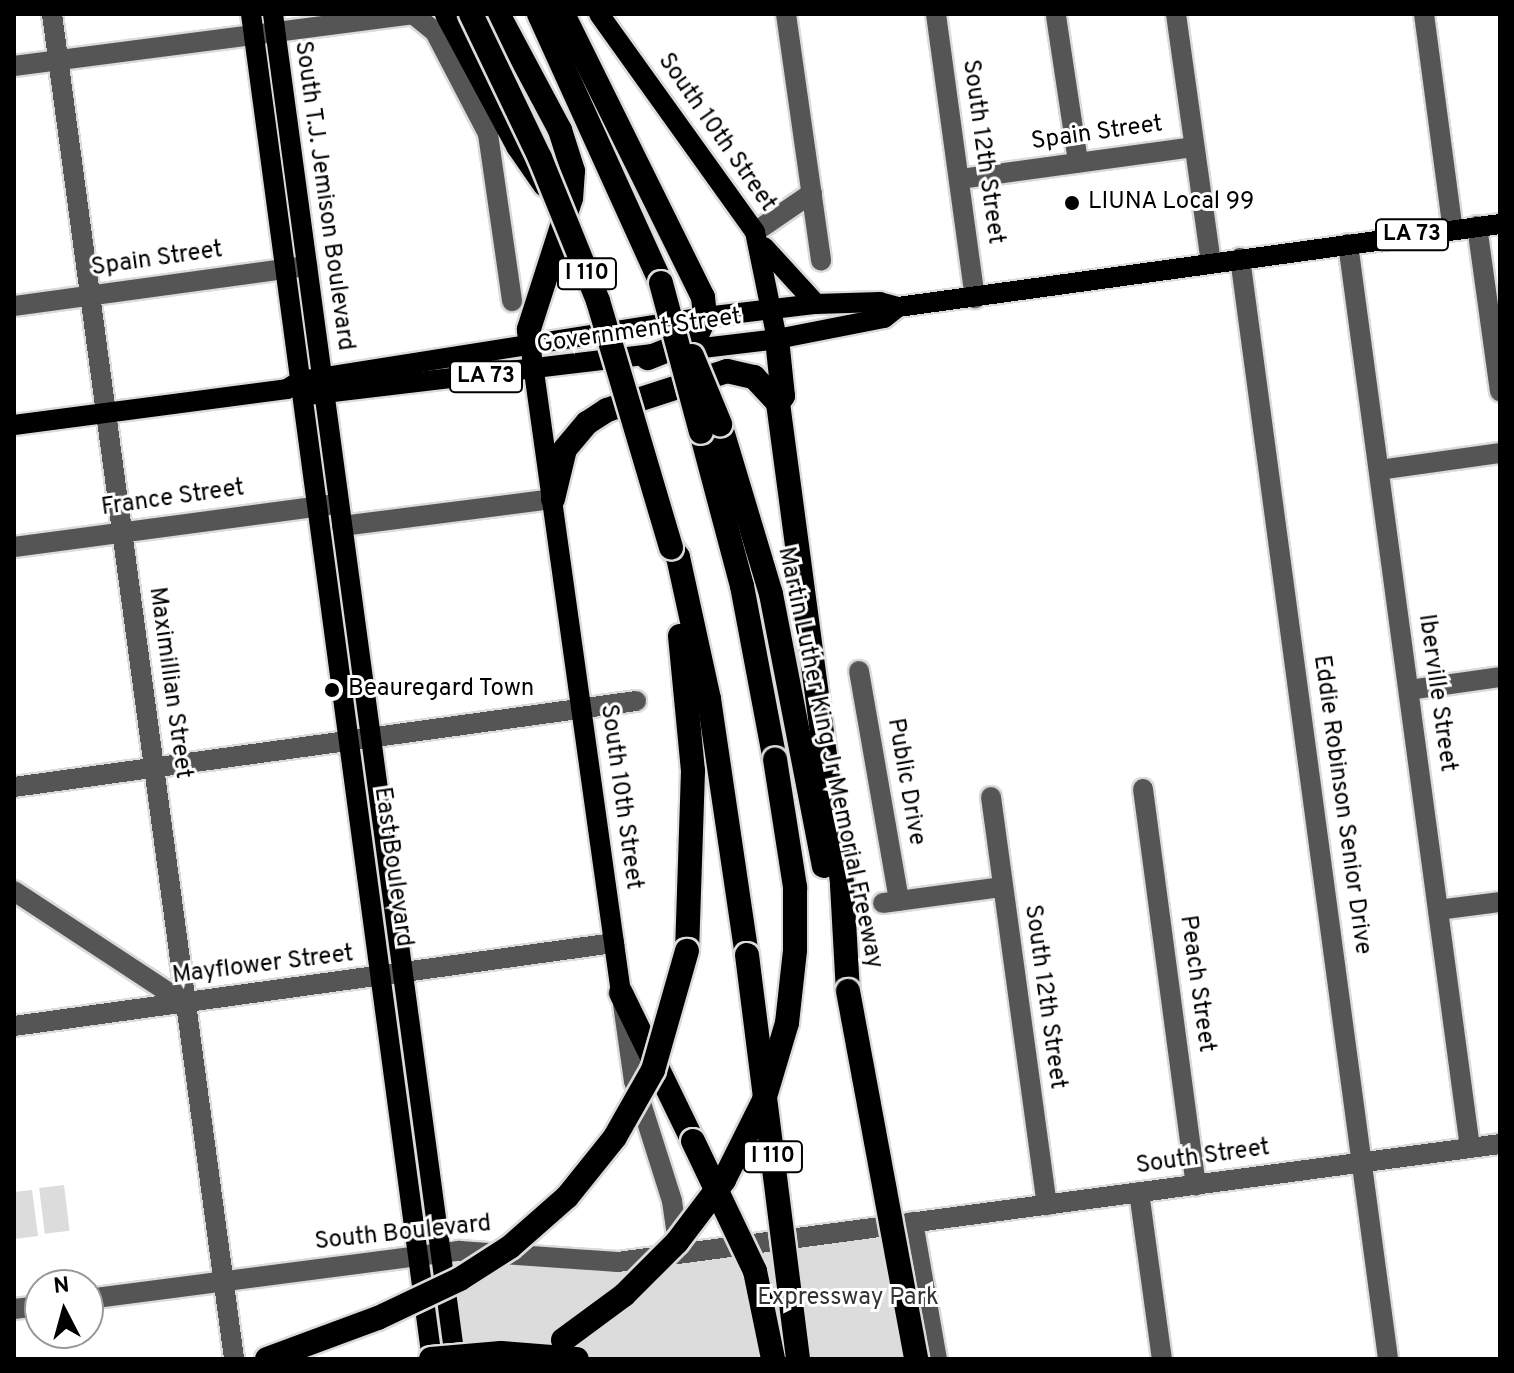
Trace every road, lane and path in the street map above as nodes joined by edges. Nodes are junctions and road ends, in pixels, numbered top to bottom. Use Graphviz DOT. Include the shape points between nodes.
graph roads {
  1 [pos="52,14"];
  2 [pos="251,14"];
  3 [pos="412,14"];
  4 [pos="447,14"];
  5 [pos="471,14"];
  6 [pos="498,14"];
  7 [pos="539,14"];
  8 [pos="563,14"];
  9 [pos="599,14"];
  10 [pos="786,14"];
  11 [pos="936,14"];
  12 [pos="1176,14"];
  13 [pos="1424,14"];
  14 [pos="1056,16"];
  15 [pos="274,24"];
  16 [pos="254,36"];
  17 [pos="59,60"];
  18 [pos="14,66"];
  19 [pos="1194,147"];
  20 [pos="1078,162"];
  21 [pos="960,179"];
  22 [pos="812,193"];
  23 [pos="560,206"];
  24 [pos="1500,224"];
  25 [pos="1477,226"];
  26 [pos="1453,230"];
  27 [pos="757,236"];
  28 [pos="1348,244"];
  29 [pos="1240,258"];
  30 [pos="821,261"];
  31 [pos="1211,262"];
  32 [pos="307,266"];
  33 [pos="285,269"];
  34 [pos="91,295"];
  35 [pos="975,298"];
  36 [pos="512,301"];
  37 [pos="816,304"];
  38 [pos="14,306"];
  39 [pos="898,307"];
  40 [pos="772,309"];
  41 [pos="705,317"];
  42 [pos="777,339"];
  43 [pos="530,343"];
  44 [pos="648,358"];
  45 [pos="534,372"];
  46 [pos="322,386"];
  47 [pos="296,389"];
  48 [pos="1500,391"];
  49 [pos="778,403"];
  50 [pos="106,413"];
  51 [pos="14,425"];
  52 [pos="710,428"];
  53 [pos="1500,453"];
  54 [pos="1379,470"];
  55 [pos="553,499"];
  56 [pos="338,504"];
  57 [pos="317,507"];
  58 [pos="342,526"];
  59 [pos="122,532"];
  60 [pos="14,547"];
  61 [pos="672,554"];
  62 [pos="859,671"];
  63 [pos="1500,677"];
  64 [pos="1409,690"];
  65 [pos="636,701"];
  66 [pos="581,709"];
  67 [pos="371,737"];
  68 [pos="348,740"];
  69 [pos="154,766"];
  70 [pos="14,787"];
  71 [pos="1143,789"];
  72 [pos="991,797"];
  73 [pos="835,885"];
  74 [pos="1002,887"];
  75 [pos="14,891"];
  76 [pos="1500,902"];
  77 [pos="1438,910"];
  78 [pos="614,943"];
  79 [pos="403,971"];
  80 [pos="380,976"];
  81 [pos="621,993"];
  82 [pos="183,1002"];
  83 [pos="14,1026"];
  84 [pos="1500,1144"];
  85 [pos="1470,1148"];
  86 [pos="1363,1163"];
  87 [pos="1196,1185"];
  88 [pos="1139,1192"];
  89 [pos="1047,1205"];
  90 [pos="913,1222"];
  91 [pos="440,1253"];
  92 [pos="680,1254"];
  93 [pos="418,1255"];
  94 [pos="223,1281"];
  95 [pos="104,1297"];
  96 [pos="234,1359"];
  97 [pos="267,1359"];
  98 [pos="432,1359"];
  99 [pos="455,1359"];
  100 [pos="526,1359"];
  101 [pos="577,1359"];
  102 [pos="773,1359"];
  103 [pos="798,1359"];
  104 [pos="916,1359"];
  105 [pos="937,1359"];
  106 [pos="1162,1359"];
  107 [pos="1388,1359"];
  1 -- 17 [label="street, Maximillian Street"];
  2 -- 16 [label="main road, South T.J. Jemison Boulevard"];
  3 -- 15 [label="street"];
  3 -- 36 [label="street" via="435,32 488,134"];
  4 -- 23 [label="highway, bridge" via="518,146"];
  5 -- 23 [label="highway, I 110, bridge"];
  6 -- 43 [label="highway" via="572,162 571,198 529,329"];
  7 -- 52 [label="highway, Martin Luther King Jr Memorial Freeway / I 110, bridge" via="661,283"];
  8 -- 41 [label="highway" via="690,267"];
  9 -- 27 [label="main road, South 10th Street"];
  10 -- 22 [label="street"];
  11 -- 21 [label="street, South 12th Street"];
  12 -- 19 [label="street"];
  13 -- 26 [label="street"];
  14 -- 20 [label="street"];
  15 -- 16 [label="street"];
  15 -- 32 [label="main road, South T.J. Jemison Boulevard"];
  16 -- 17 [label="street"];
  16 -- 33 [label="main road, South T.J. Jemison Boulevard"];
  17 -- 18 [label="street"];
  17 -- 34 [label="street, Maximillian Street"];
  19 -- 20 [label="street, Spain Street"];
  19 -- 31 [label="street"];
  20 -- 21 [label="street, Spain Street"];
  21 -- 35 [label="street, South 12th Street"];
  22 -- 27 [label="street"];
  22 -- 30 [label="street"];
  23 -- 61 [label="highway, I 110, bridge" via="617,355"];
  24 -- 25 [label="main road, Government Street / LA 73"];
  25 -- 26 [label="main road, Government Street / LA 73"];
  25 -- 48 [label="street"];
  26 -- 28 [label="main road, Government Street / LA 73"];
  27 -- 37 [label="main road"];
  27 -- 40 [label="main road, South 10th Street"];
  28 -- 29 [label="main road, Government Street / LA 73"];
  28 -- 54 [label="street, Iberville Street"];
  29 -- 31 [label="main road, Government Street / LA 73"];
  29 -- 86 [label="street, Eddie Robinson Senior Drive"];
  31 -- 35 [label="main road, Government Street / LA 73"];
  32 -- 33 [label="street, Spain Street"];
  32 -- 46 [label="main road, South T.J. Jemison Boulevard"];
  33 -- 34 [label="street, Spain Street"];
  33 -- 47 [label="main road, South T.J. Jemison Boulevard"];
  34 -- 38 [label="street, Spain Street"];
  34 -- 50 [label="street, Maximillian Street"];
  35 -- 39 [label="main road, Government Street / LA 73"];
  37 -- 39 [label="main road, Government Street / LA 73" via="880,302"];
  37 -- 40 [label="main road, Government Street / LA 73"];
  39 -- 42 [label="main road, Government Street / LA 73" via="884,318"];
  40 -- 41 [label="main road, Government Street / LA 73"];
  40 -- 42 [label="main road, South 10th Street"];
  41 -- 43 [label="main road, Government Street / LA 73"];
  41 -- 44 [label="highway" via="688,345"];
  42 -- 44 [label="main road, Government Street / LA 73"];
  42 -- 49 [label="highway" via="783,396"];
  43 -- 45 [label="main road, South 10th Street"];
  43 -- 46 [label="main road, Government Street / LA 73"];
  44 -- 45 [label="main road, Government Street / LA 73"];
  45 -- 46 [label="main road, Government Street / LA 73"];
  45 -- 55 [label="main road, South 10th Street"];
  46 -- 47 [label="main road, Government Street / LA 73"];
  46 -- 56 [label="main road, East Boulevard"];
  47 -- 50 [label="main road, Government Street"];
  47 -- 57 [label="main road, East Boulevard"];
  49 -- 55 [label="highway" via="754,377 727,371 607,410 587,423 565,449"];
  49 -- 73 [label="highway"];
  50 -- 51 [label="main road, Government Street"];
  50 -- 59 [label="street, Maximillian Street"];
  52 -- 73 [label="highway, Martin Luther King Jr Memorial Freeway / I 110" via="771,594"];
  52 -- 100 [label="highway, bridge" via="795,887 787,1023 764,1100 724,1180 677,1242 613,1304"];
  53 -- 54 [label="street"];
  54 -- 64 [label="street, Iberville Street"];
  55 -- 58 [label="street"];
  55 -- 66 [label="main road, South 10th Street"];
  56 -- 57 [label="street, France Street"];
  56 -- 58 [label="main road, East Boulevard"];
  57 -- 59 [label="street, France Street"];
  57 -- 68 [label="main road, East Boulevard"];
  58 -- 67 [label="main road, East Boulevard"];
  59 -- 60 [label="street, France Street"];
  59 -- 69 [label="street, Maximillian Street"];
  61 -- 97 [label="highway, bridge" via="693,771 687,951 653,1070 615,1137 567,1197 510,1247 460,1279 356,1327"];
  61 -- 103 [label="highway, I 110, bridge" via="723,775"];
  62 -- 74 [label="street, Public Drive" via="891,902"];
  63 -- 64 [label="street"];
  64 -- 77 [label="street, Iberville Street"];
  65 -- 66 [label="street"];
  66 -- 67 [label="street"];
  66 -- 78 [label="main road, South 10th Street"];
  67 -- 68 [label="street"];
  67 -- 79 [label="main road, East Boulevard"];
  68 -- 69 [label="street"];
  68 -- 80 [label="main road, East Boulevard"];
  69 -- 70 [label="street"];
  69 -- 82 [label="street, Maximillian Street"];
  71 -- 87 [label="street, Peach Street"];
  72 -- 74 [label="street, South 12th Street"];
  73 -- 104 [label="highway, Martin Luther King Jr Memorial Freeway, bridge" via="848,991"];
  74 -- 89 [label="street, South 12th Street"];
  75 -- 82 [label="street"];
  76 -- 77 [label="street"];
  77 -- 85 [label="street, Iberville Street"];
  78 -- 79 [label="street, Mayflower Street"];
  78 -- 81 [label="main road, South 10th Street"];
  79 -- 80 [label="street, Mayflower Street"];
  79 -- 91 [label="main road, East Boulevard"];
  80 -- 82 [label="street, Mayflower Street"];
  80 -- 93 [label="main road, East Boulevard"];
  81 -- 92 [label="street, South 10th Street" via="634,1081 672,1201"];
  81 -- 102 [label="highway, bridge" via="755,1271"];
  82 -- 83 [label="street, Mayflower Street"];
  82 -- 94 [label="street, Maximillian Street"];
  84 -- 85 [label="street, South Street"];
  85 -- 86 [label="street, South Street"];
  86 -- 87 [label="street, South Street"];
  86 -- 107 [label="street, Eddie Robinson Senior Drive"];
  87 -- 88 [label="street, South Street"];
  88 -- 89 [label="street, South Street"];
  88 -- 106 [label="street"];
  89 -- 90 [label="street, South Street"];
  90 -- 92 [label="street, South Boulevard"];
  90 -- 105 [label="street"];
  91 -- 92 [label="street, South Boulevard" via="494,1250 601,1262"];
  91 -- 93 [label="street, South Boulevard"];
  91 -- 99 [label="main road, East Boulevard"];
  93 -- 94 [label="street, South Boulevard"];
  93 -- 98 [label="main road, East Boulevard"];
  94 -- 95 [label="street, South Boulevard"];
  94 -- 96 [label="street, Maximillian Street"];
  98 -- 101 [label="highway, bridge" via="501,1353"];
}
